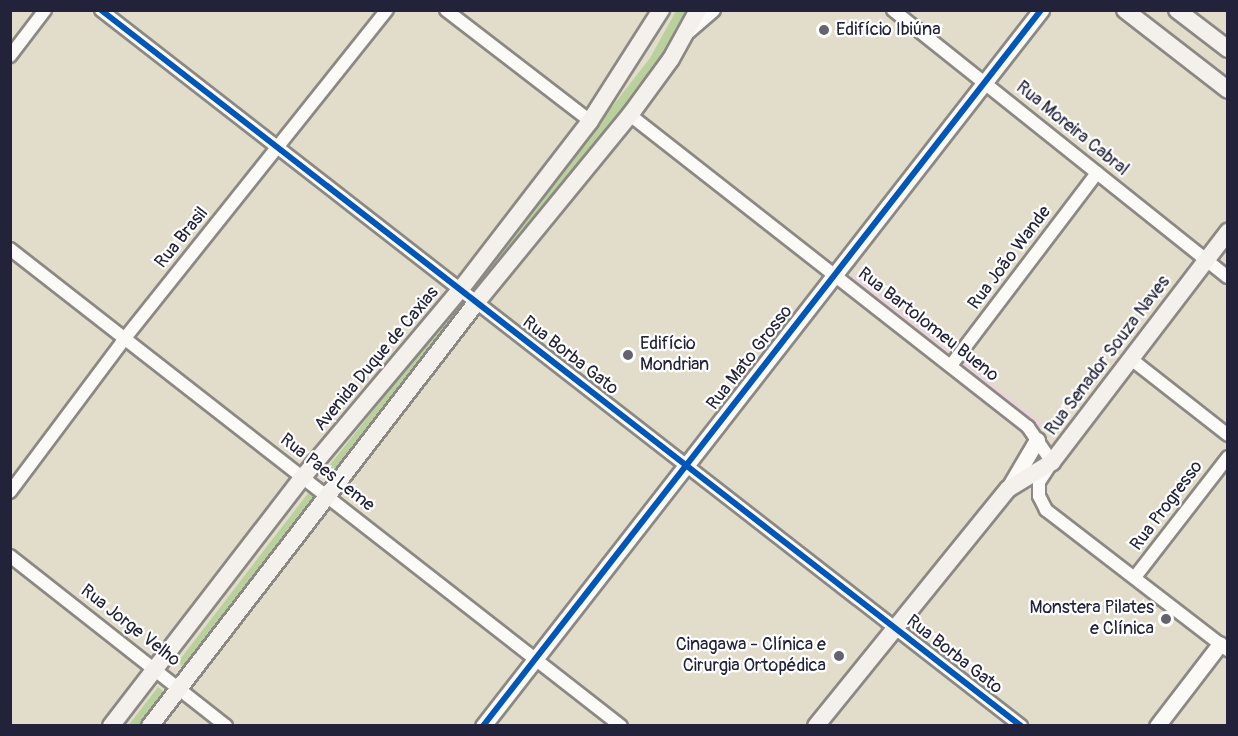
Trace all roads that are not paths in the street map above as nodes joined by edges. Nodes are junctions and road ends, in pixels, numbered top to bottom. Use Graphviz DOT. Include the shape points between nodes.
graph roads {
  1 [pos="45,10"];
  2 [pos="101,10"];
  3 [pos="387,10"];
  4 [pos="446,10"];
  5 [pos="661,10"];
  6 [pos="698,10"];
  7 [pos="714,10"];
  8 [pos="893,10"];
  9 [pos="1041,10"];
  10 [pos="1125,10"];
  11 [pos="1177,10"];
  12 [pos="688,32"];
  13 [pos="1227,49"];
  14 [pos="10,56"];
  15 [pos="984,83"];
  16 [pos="1227,90"];
  17 [pos="630,115"];
  18 [pos="590,121"];
  19 [pos="278,148"];
  20 [pos="1097,173"];
  21 [pos="1227,232"];
  22 [pos="10,249"];
  23 [pos="1206,259"];
  24 [pos="834,274"];
  25 [pos="1227,277"];
  26 [pos="460,290"];
  27 [pos="476,303"];
  28 [pos="125,338"];
  29 [pos="1131,359"];
  30 [pos="951,364"];
  31 [pos="1227,435"];
  32 [pos="1037,440"];
  33 [pos="1227,457"];
  34 [pos="1052,462"];
  35 [pos="686,465"];
  36 [pos="303,477"];
  37 [pos="1008,489"];
  38 [pos="10,492"];
  39 [pos="327,496"];
  40 [pos="10,556"];
  41 [pos="1135,577"];
  42 [pos="894,627"];
  43 [pos="1224,647"];
  44 [pos="535,659"];
  45 [pos="155,669"];
  46 [pos="179,688"];
  47 [pos="111,726"];
  48 [pos="150,726"];
  49 [pos="226,726"];
  50 [pos="483,726"];
  51 [pos="621,726"];
  52 [pos="816,726"];
  53 [pos="1021,726"];
  54 [pos="1156,726"];
  1 -- 14 [label="street"];
  2 -- 19 [label="street, Rua Borba Gato"];
  3 -- 19 [label="street, Rua Brasil"];
  4 -- 18 [label="street"];
  5 -- 18 [label="main road, Avenida Duque de Caxias"];
  6 -- 12 [label="main road"];
  7 -- 12 [label="street"];
  8 -- 15 [label="street, Rua Moreira Cabral"];
  9 -- 15 [label="street, Rua Mato Grosso"];
  10 -- 16 [label="main road"];
  11 -- 13 [label="main road"];
  12 -- 17 [label="main road"];
  15 -- 20 [label="street, Rua Moreira Cabral"];
  15 -- 24 [label="street, Rua Mato Grosso"];
  17 -- 24 [label="street, Rua Bartolomeu Bueno"];
  17 -- 27 [label="main road"];
  18 -- 26 [label="main road, Avenida Duque de Caxias"];
  19 -- 26 [label="street, Rua Borba Gato"];
  19 -- 28 [label="street, Rua Brasil"];
  20 -- 23 [label="street, Rua Moreira Cabral"];
  20 -- 30 [label="street, Rua João Wande"];
  21 -- 23 [label="main road, Rua Senador Souza Naves"];
  22 -- 28 [label="street, Rua Paes Leme"];
  23 -- 25 [label="street, Rua Moreira Cabral"];
  23 -- 29 [label="main road, Rua Senador Souza Naves"];
  24 -- 30 [label="street, Rua Bartolomeu Bueno"];
  24 -- 35 [label="street, Rua Mato Grosso"];
  26 -- 27 [label="street, Rua Borba Gato"];
  26 -- 36 [label="main road, Avenida Duque de Caxias"];
  27 -- 35 [label="street, Rua Borba Gato"];
  27 -- 39 [label="main road"];
  28 -- 36 [label="street, Rua Paes Leme"];
  28 -- 38 [label="street, Rua Brasil"];
  29 -- 31 [label="street"];
  29 -- 34 [label="main road, Rua Senador Souza Naves"];
  30 -- 32 [label="street, Rua Bartolomeu Bueno" via="1028,427"];
  32 -- 34 [label="street, Rua Bartolomeu Bueno"];
  32 -- 37 [label="street, Rua Senador Souza Naves"];
  33 -- 41 [label="street, Rua Progresso"];
  34 -- 37 [label="main road, Rua Senador Souza Naves"];
  34 -- 41 [label="street" via="1039,482 1039,496 1046,510"];
  35 -- 42 [label="street, Rua Borba Gato"];
  35 -- 44 [label="street, Rua Mato Grosso"];
  36 -- 39 [label="street, Rua Paes Leme"];
  36 -- 45 [label="main road, Avenida Duque de Caxias"];
  37 -- 42 [label="main road, Rua Senador Souza Naves"];
  39 -- 44 [label="street, Rua Paes Leme"];
  39 -- 46 [label="main road"];
  40 -- 45 [label="street, Rua Jorge Velho"];
  41 -- 43 [label="street"];
  42 -- 52 [label="main road, Rua Senador Souza Naves"];
  42 -- 53 [label="street, Rua Borba Gato"];
  43 -- 54 [label="street"];
  44 -- 50 [label="street, Rua Mato Grosso"];
  44 -- 51 [label="street, Rua Paes Leme"];
  45 -- 46 [label="street, Rua Jorge Velho"];
  45 -- 47 [label="main road, Avenida Duque de Caxias"];
  46 -- 48 [label="main road"];
  46 -- 49 [label="street, Rua Jorge Velho"];
}
